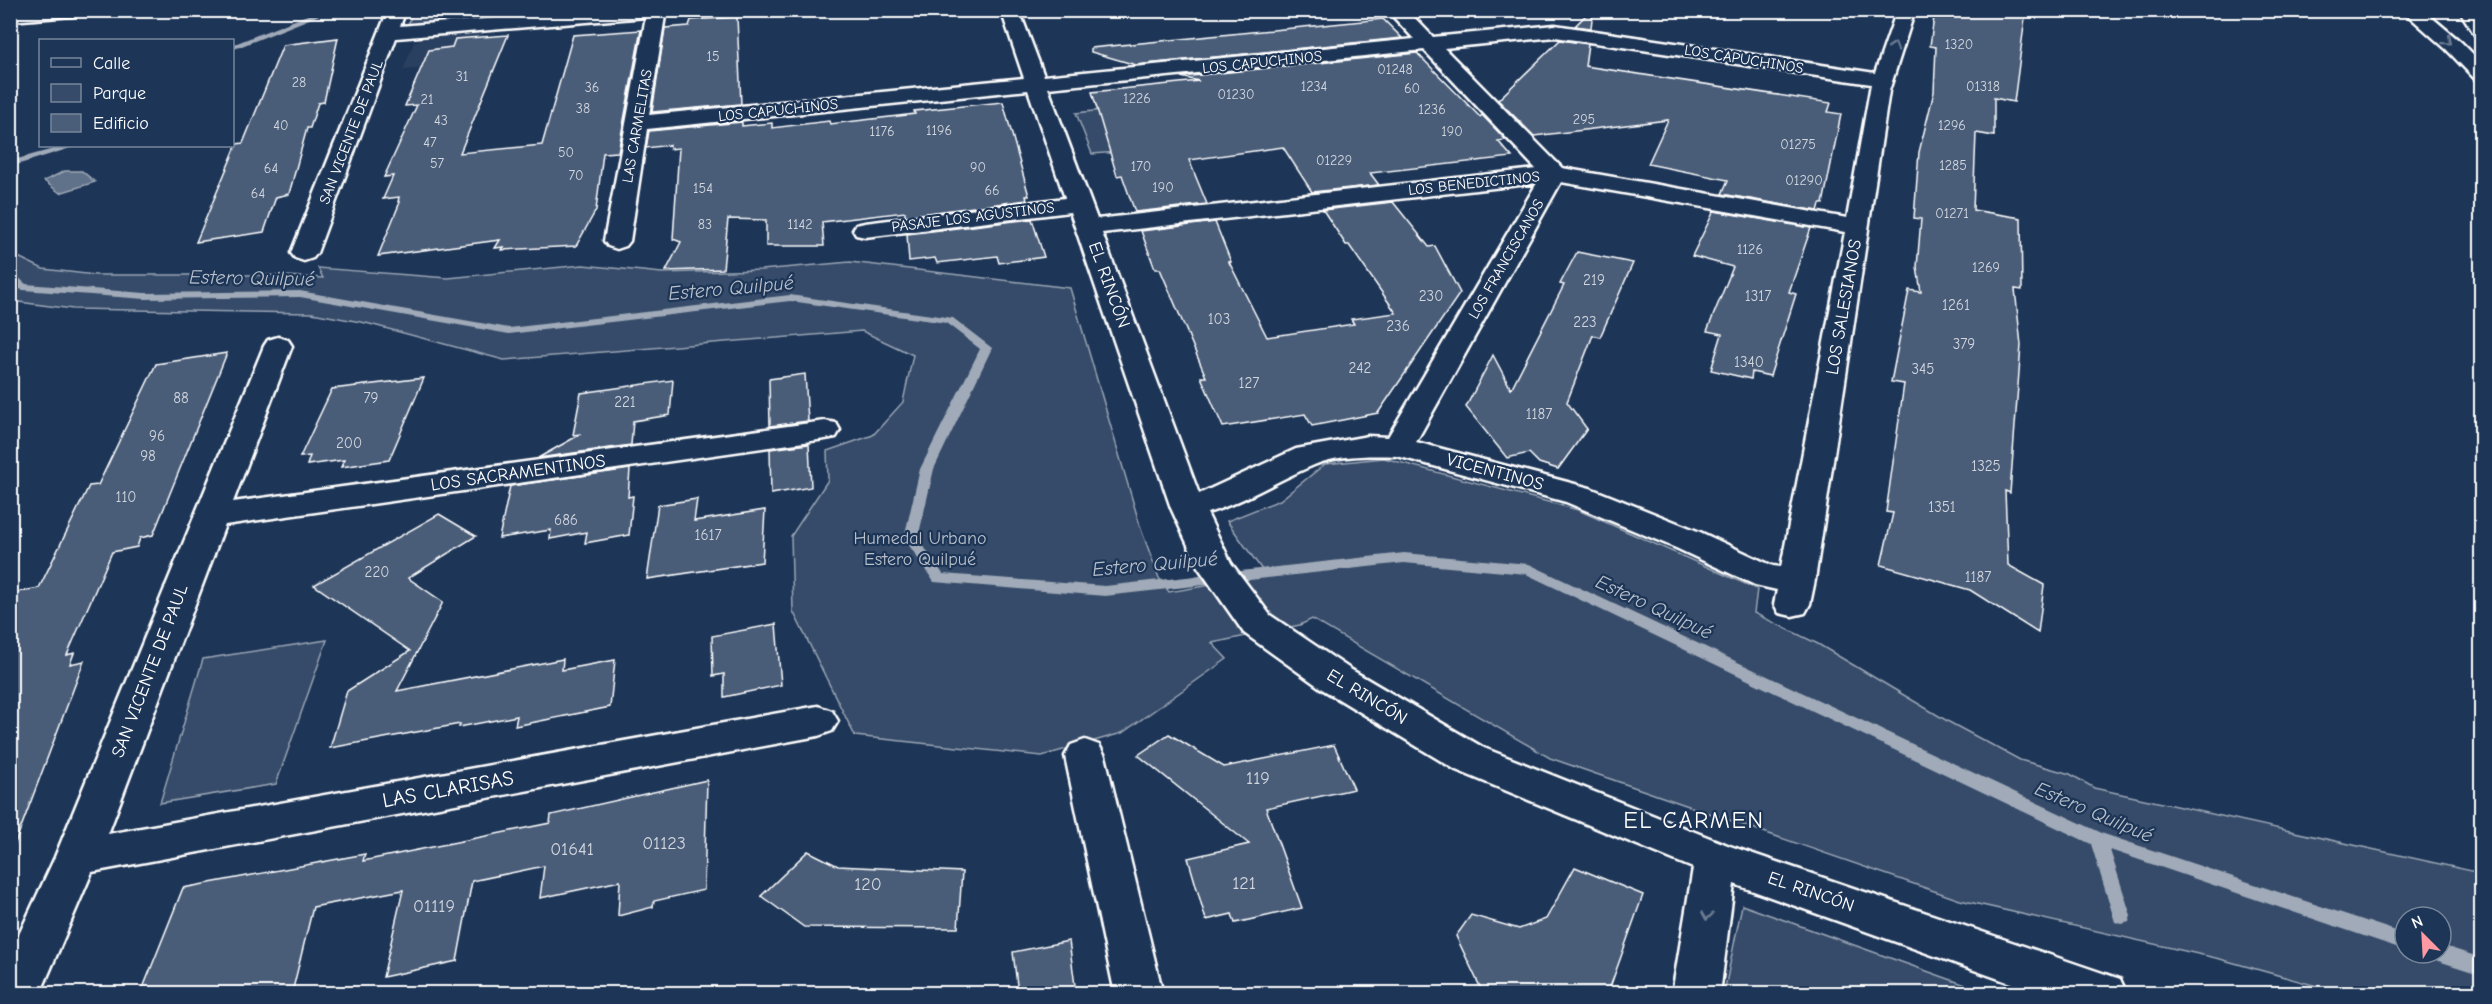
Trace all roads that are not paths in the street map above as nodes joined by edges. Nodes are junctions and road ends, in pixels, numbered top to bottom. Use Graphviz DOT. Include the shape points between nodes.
graph roads {
  1 [pos="72,10"];
  2 [pos="397,10"];
  3 [pos="666,10"];
  4 [pos="1010,10"];
  5 [pos="1396,10"];
  6 [pos="2411,10"];
  7 [pos="2468,10"];
  8 [pos="656,11"];
  9 [pos="1904,11"];
  10 [pos="10,15"];
  11 [pos="2481,31"];
  12 [pos="388,33"];
  13 [pos="1431,45"];
  14 [pos="2481,75"];
  15 [pos="1883,80"];
  16 [pos="1037,84"];
  17 [pos="638,123"];
  18 [pos="1554,174"];
  19 [pos="1084,216"];
  20 [pos="1858,227"];
  21 [pos="865,230"];
  22 [pos="617,241"];
  23 [pos="304,253"];
  24 [pos="278,346"];
  25 [pos="825,430"];
  26 [pos="1398,447"];
  27 [pos="1188,508"];
  28 [pos="211,516"];
  29 [pos="1795,592"];
  30 [pos="818,721"];
  31 [pos="1085,756"];
  32 [pos="77,857"];
  33 [pos="1716,858"];
  34 [pos="16,993"];
  35 [pos="1139,993"];
  36 [pos="1696,993"];
  37 [pos="2103,993"];
  1 -- 10 [label="main road"];
  2 -- 12 [label="main road, SAN VICENTE DE PAUL"];
  3 -- 8 [label="main road"];
  4 -- 16 [label="main road, EL RINCÓN"];
  5 -- 13 [label="main road"];
  6 -- 14 [label="main road, one-way"];
  7 -- 11 [label="main road"];
  8 -- 12 [label="main road"];
  8 -- 17 [label="main road, LAS CARMELITAS"];
  15 -- 9 [label="main road, LOS SALESIANOS, one-way"];
  12 -- 23 [label="main road, SAN VICENTE DE PAUL"];
  13 -- 15 [label="main road, LOS CAPUCHINOS" via="1555,31"];
  13 -- 16 [label="main road, LOS CAPUCHINOS"];
  13 -- 18 [label="main road"];
  15 -- 20 [label="main road, LOS SALESIANOS"];
  16 -- 17 [label="main road, LOS CAPUCHINOS"];
  16 -- 19 [label="main road, EL RINCÓN"];
  17 -- 22 [label="main road, LAS CARMELITAS"];
  18 -- 19 [label="main road, LOS BENEDICTINOS"];
  18 -- 20 [label="main road, LOS BENEDICTINOS"];
  18 -- 26 [label="main road, LOS FRANCISCANOS"];
  19 -- 21 [label="main road, PASAJE LOS AGUSTINOS"];
  19 -- 27 [label="main road, EL RINCÓN"];
  20 -- 29 [label="main road, LOS SALESIANOS"];
  24 -- 28 [label="main road, SAN VICENTE DE PAUL"];
  25 -- 28 [label="main road, LOS SACRAMENTINOS"];
  26 -- 27 [label="main road, VICENTINOS" via="1368,445 1306,456 1220,499"];
  26 -- 29 [label="main road, VICENTINOS" via="1578,495 1688,540"];
  27 -- 33 [label="main road, EL RINCÓN" via="1215,567 1257,624 1336,679 1470,759"];
  28 -- 32 [label="main road, SAN VICENTE DE PAUL"];
  30 -- 32 [label="main road, LAS CLARISAS"];
  31 -- 35 [label="main road"];
  32 -- 34 [label="main road, SAN VICENTE DE PAUL"];
  33 -- 36 [label="main road, one-way"];
  33 -- 37 [label="main road, EL RINCÓN"];
}
